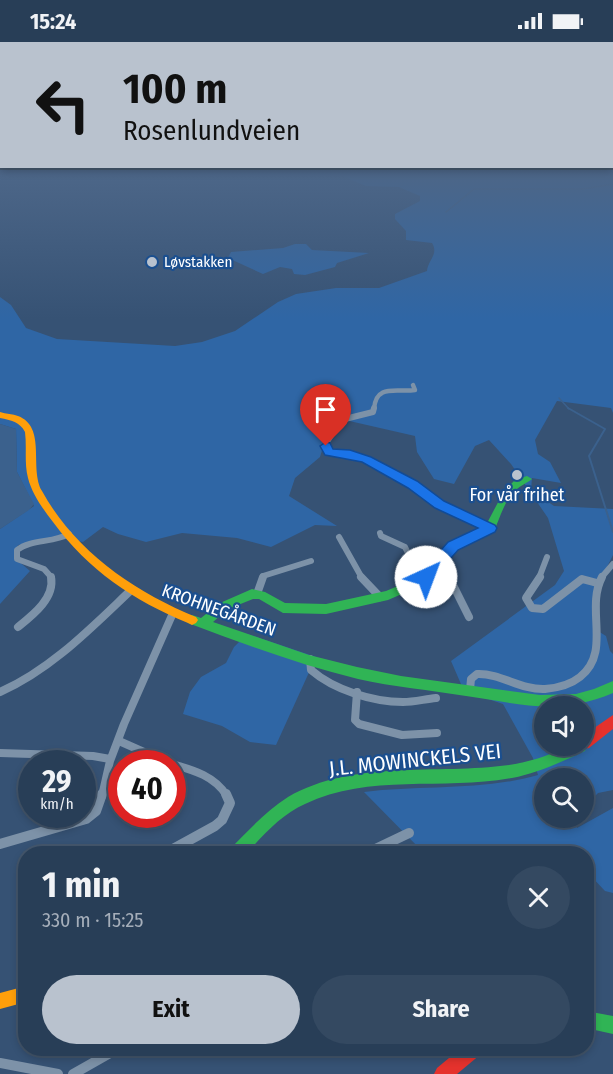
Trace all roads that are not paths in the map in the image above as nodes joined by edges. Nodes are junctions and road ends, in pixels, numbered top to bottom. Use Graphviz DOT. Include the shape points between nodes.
graph roads {
  1 [pos="413,385"];
  2 [pos="0,415"];
  3 [pos="526,479"];
  4 [pos="490,528"];
  5 [pos="380,533"];
  6 [pos="69,534"];
  7 [pos="339,537"];
  8 [pos="547,557"];
  9 [pos="312,561"];
  10 [pos="613,564"];
  11 [pos="438,566"];
  12 [pos="421,581"];
  13 [pos="597,583"];
  14 [pos="129,592"];
  15 [pos="257,594"];
  16 [pos="380,597"];
  17 [pos="173,614"];
  18 [pos="469,617"];
  19 [pos="204,623"];
  20 [pos="18,627"];
  21 [pos="310,659"];
  22 [pos="613,687"];
  23 [pos="470,690"];
  24 [pos="0,692"];
  25 [pos="357,692"];
  26 [pos="436,698"];
  27 [pos="613,721"];
  28 [pos="437,733"];
  29 [pos="594,735"];
  30 [pos="119,741"];
  31 [pos="115,750"];
  32 [pos="140,750"];
  33 [pos="0,753"];
  34 [pos="561,756"];
  35 [pos="108,758"];
  36 [pos="186,768"];
  37 [pos="108,770"];
  38 [pos="409,833"];
  39 [pos="0,844"];
  40 [pos="179,846"];
  41 [pos="243,846"];
  42 [pos="381,846"];
  43 [pos="18,996"];
  44 [pos="0,1001"];
  45 [pos="594,1021"];
  46 [pos="613,1025"];
  47 [pos="105,1056"];
  48 [pos="465,1056"];
  49 [pos="0,1063"];
  50 [pos="58,1074"];
  51 [pos="73,1074"];
  52 [pos="443,1074"];
  1 -- 4 [label="street" via="412,391 378,396 373,412 341,420 326,443 329,452 367,459 412,484 439,505"];
  2 -- 6 [label="main road, KROHNEGÅRDEN" via="18,418 28,427 32,440 31,478"];
  3 -- 4 [label="main road" via="507,490"];
  4 -- 11 [label="main road" via="453,546"];
  5 -- 12 [label="street" via="405,547"];
  6 -- 14 [label="main road, KROHNEGÅRDEN"];
  6 -- 20 [label="street" via="58,541 24,544 17,550 17,559 44,569 53,581 48,596"];
  7 -- 16 [label="street" via="355,570"];
  8 -- 13 [label="street" via="538,582 526,598 532,608 543,609 582,579"];
  9 -- 15 [label="street" via="263,576"];
  10 -- 13 [label="street"];
  11 -- 12 [label="main road"];
  11 -- 18 [label="street" via="453,582"];
  12 -- 16 [label="main road"];
  13 -- 23 [label="street" via="597,654 582,675 563,686 537,689 477,674 471,679"];
  14 -- 17 [label="main road, KROHNEGÅRDEN"];
  14 -- 24 [label="street" via="71,647"];
  15 -- 16 [label="main road" via="279,608 288,609 331,609"];
  15 -- 19 [label="main road" via="224,606"];
  17 -- 19 [label="main road, KROHNEGÅRDEN"];
  17 -- 30 [label="street"];
  19 -- 21 [label="main road, KROHNEGÅRDEN"];
  21 -- 23 [label="main road, KROHNEGÅRDEN" via="379,679"];
  21 -- 25 [label="street" via="311,670 322,681"];
  22 -- 23 [label="main road, KROHNEGÅRDEN" via="594,696 559,703"];
  25 -- 26 [label="street" via="397,702"];
  25 -- 28 [label="street" via="355,720 359,724 402,735"];
  27 -- 29 [label="main road, J.L. MOWINCKELS VEI"];
  30 -- 31 [label="street"];
  30 -- 32 [label="street"];
  33 -- 35 [label="street"];
  34 -- 41 [label="main road, J.L. MOWINCKELS VEI" via="479,776 386,779 327,787 279,812"];
  36 -- 40 [label="street" via="208,775 230,803 215,826"];
  37 -- 39 [label="street" via="92,816 81,823"];
  38 -- 42 [label="street"];
  43 -- 44 [label="main road"];
  45 -- 46 [label="main road"];
  47 -- 51 [label="street"];
  48 -- 52 [label="main road"];
  49 -- 50 [label="street"];
}
